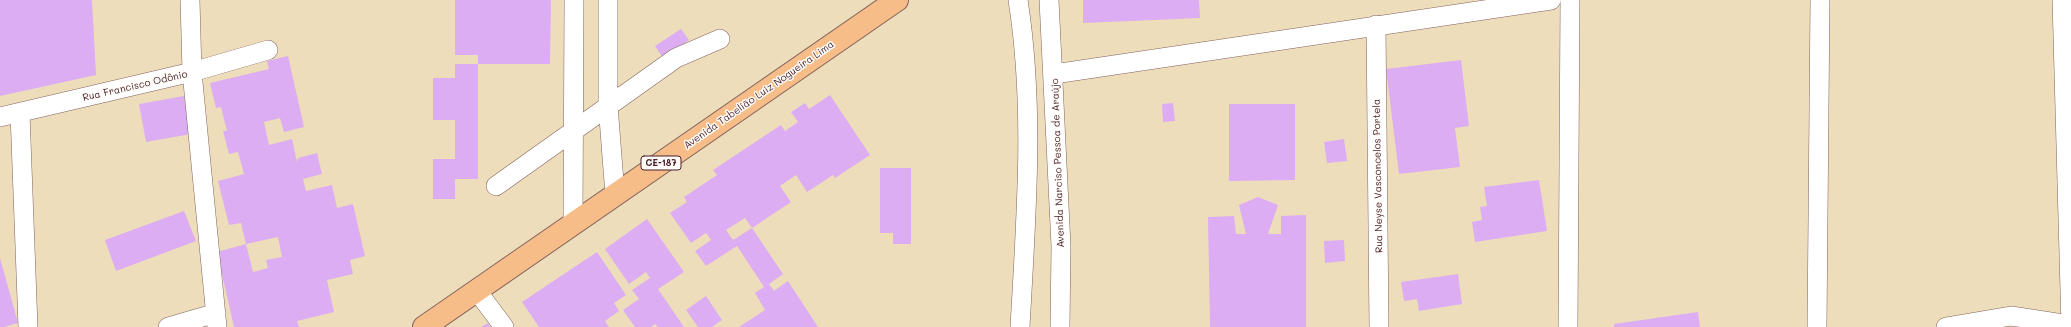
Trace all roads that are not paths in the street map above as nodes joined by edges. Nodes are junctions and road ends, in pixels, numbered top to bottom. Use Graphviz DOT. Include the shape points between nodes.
graph roads {
  1 [pos="190,0"];
  2 [pos="574,0"];
  3 [pos="608,0"];
  4 [pos="897,0"];
  5 [pos="1018,0"];
  6 [pos="1049,0"];
  7 [pos="1551,0"];
  8 [pos="1570,0"];
  9 [pos="1820,0"];
  10 [pos="2062,0"];
  11 [pos="1376,25"];
  12 [pos="720,39"];
  13 [pos="268,50"];
  14 [pos="192,72"];
  15 [pos="1054,74"];
  16 [pos="608,105"];
  17 [pos="20,113"];
  18 [pos="0,117"];
  19 [pos="574,131"];
  20 [pos="496,186"];
  21 [pos="615,195"];
  22 [pos="573,224"];
  23 [pos="476,291"];
  24 [pos="216,320"];
  25 [pos="2071,326"];
  26 [pos="28,327"];
  27 [pos="168,327"];
  28 [pos="424,327"];
  29 [pos="504,327"];
  30 [pos="1020,327"];
  31 [pos="1060,327"];
  32 [pos="1379,327"];
  33 [pos="1568,327"];
  34 [pos="1817,327"];
  35 [pos="1946,327"];
  1 -- 14 [label="street"];
  2 -- 19 [label="street"];
  3 -- 16 [label="street"];
  4 -- 21 [label="highway, Avenida Tabelião Luiz Nogueira Lima / CE-187"];
  5 -- 30 [label="street" via="1027,76 1028,175"];
  6 -- 15 [label="street, Avenida Narciso Pessoa de Araújo"];
  7 -- 11 [label="street"];
  8 -- 33 [label="street"];
  9 -- 34 [label="street"];
  10 -- 25 [label="street"];
  11 -- 15 [label="street"];
  11 -- 32 [label="street, Rua Neyse Vasconcelos Portela"];
  12 -- 16 [label="street" via="676,58"];
  13 -- 14 [label="street, Rua Francisco Odônio"];
  14 -- 17 [label="street, Rua Francisco Odônio"];
  14 -- 24 [label="street"];
  15 -- 31 [label="street, Avenida Narciso Pessoa de Araújo" via="1062,246"];
  16 -- 19 [label="street"];
  16 -- 21 [label="street"];
  17 -- 18 [label="street, Rua Francisco Odônio"];
  17 -- 26 [label="street"];
  19 -- 20 [label="street"];
  19 -- 22 [label="street"];
  21 -- 22 [label="highway, Avenida Tabelião Luiz Nogueira Lima / CE-187"];
  22 -- 23 [label="highway, Avenida Tabelião Luiz Nogueira Lima / CE-187"];
  23 -- 28 [label="highway, Avenida Tabelião Luiz Nogueira Lima / CE-187"];
  23 -- 29 [label="street"];
  24 -- 27 [label="street"];
  25 -- 35 [label="street" via="2011,316"];
}
